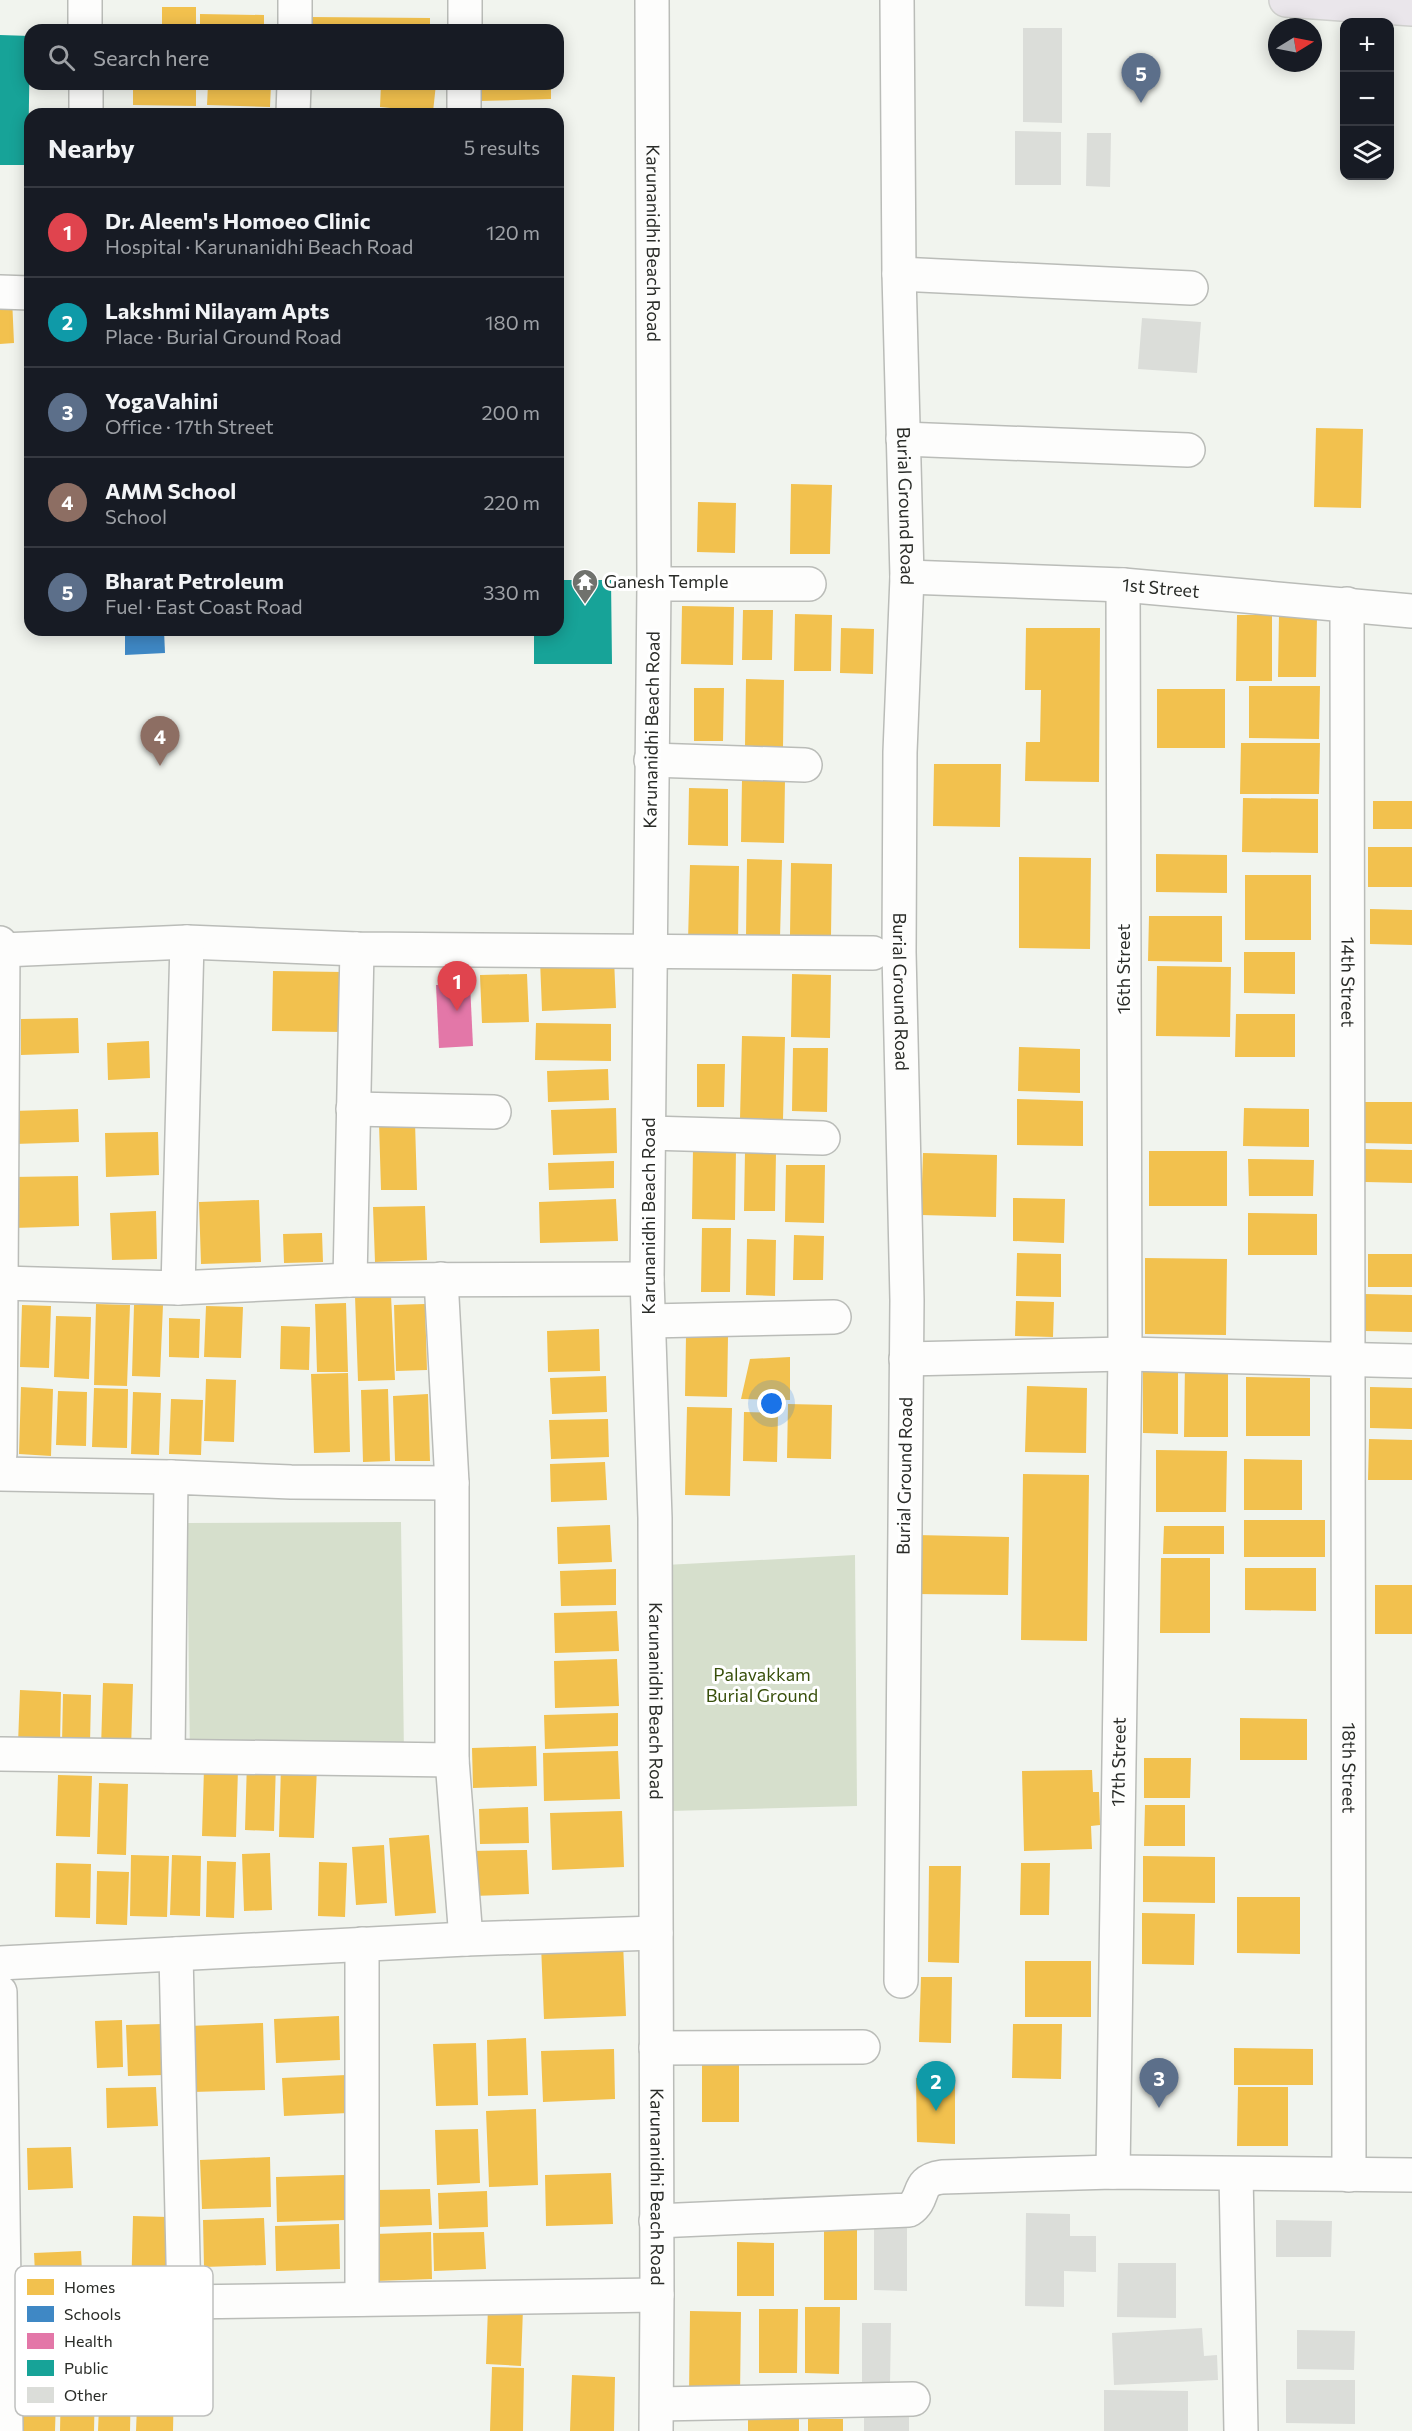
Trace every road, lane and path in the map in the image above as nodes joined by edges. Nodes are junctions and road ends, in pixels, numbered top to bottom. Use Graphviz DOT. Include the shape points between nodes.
graph roads {
  1 [pos="85,0"];
  2 [pos="295,0"];
  3 [pos="465,0"];
  4 [pos="652,0"];
  5 [pos="897,0"];
  6 [pos="1286,0"];
  7 [pos="1412,9"];
  8 [pos="86,24"];
  9 [pos="295,24"];
  10 [pos="465,24"];
  11 [pos="86,90"];
  12 [pos="294,90"];
  13 [pos="464,90"];
  14 [pos="86,108"];
  15 [pos="293,108"];
  16 [pos="464,108"];
  17 [pos="899,274"];
  18 [pos="1191,288"];
  19 [pos="0,292"];
  20 [pos="24,293"];
  21 [pos="903,439"];
  22 [pos="1188,450"];
  23 [pos="907,577"];
  24 [pos="654,584"];
  25 [pos="810,584"];
  26 [pos="1123,585"];
  27 [pos="1347,604"];
  28 [pos="1412,610"];
  29 [pos="651,760"];
  30 [pos="805,765"];
  31 [pos="187,942"];
  32 [pos="1,947"];
  33 [pos="357,949"];
  34 [pos="651,950"];
  35 [pos="873,953"];
  36 [pos="1,1024"];
  37 [pos="353,1109"];
  38 [pos="494,1112"];
  39 [pos="649,1133"];
  40 [pos="823,1138"];
  41 [pos="441,1279"];
  42 [pos="647,1279"];
  43 [pos="350,1280"];
  44 [pos="2,1283"];
  45 [pos="178,1288"];
  46 [pos="834,1317"];
  47 [pos="649,1322"];
  48 [pos="1125,1354"];
  49 [pos="906,1359"];
  50 [pos="1346,1361"];
  51 [pos="1412,1361"];
  52 [pos="0,1385"];
  53 [pos="0,1454"];
  54 [pos="0,1474"];
  55 [pos="171,1477"];
  56 [pos="452,1483"];
  57 [pos="0,1754"];
  58 [pos="168,1756"];
  59 [pos="452,1760"];
  60 [pos="657,1933"];
  61 [pos="466,1939"];
  62 [pos="362,1944"];
  63 [pos="176,1954"];
  64 [pos="0,1963"];
  65 [pos="901,1981"];
  66 [pos="0,1992"];
  67 [pos="862,2047"];
  68 [pos="656,2048"];
  69 [pos="0,2096"];
  70 [pos="1113,2172"];
  71 [pos="1236,2174"];
  72 [pos="1349,2175"];
  73 [pos="1412,2175"];
  74 [pos="656,2221"];
  75 [pos="183,2266"];
  76 [pos="657,2295"];
  77 [pos="2,2296"];
  78 [pos="362,2299"];
  79 [pos="213,2302"];
  80 [pos="913,2399"];
  81 [pos="656,2417"];
  82 [pos="6,2431"];
  83 [pos="1242,2431"];
  1 -- 8 [label="street"];
  2 -- 9 [label="street"];
  3 -- 10 [label="street"];
  4 -- 24 [label="street, Karunanidhi Beach Road"];
  5 -- 17 [label="street, Burial Ground Road"];
  6 -- 7 [label="main road"];
  11 -- 14 [label="street"];
  12 -- 15 [label="street"];
  13 -- 16 [label="street"];
  17 -- 18 [label="street"];
  17 -- 21 [label="street, Burial Ground Road"];
  19 -- 20 [label="street"];
  21 -- 22 [label="street"];
  21 -- 23 [label="street, Burial Ground Road"];
  23 -- 26 [label="street, 1st Street"];
  23 -- 49 [label="street, Burial Ground Road" via="900,752 899,952"];
  24 -- 25 [label="street"];
  24 -- 29 [label="street, Karunanidhi Beach Road"];
  26 -- 27 [label="street, 1st Street"];
  26 -- 48 [label="street, 16th Street"];
  27 -- 28 [label="street, 1st Street"];
  27 -- 50 [label="street, 14th Street"];
  29 -- 30 [label="street"];
  29 -- 34 [label="street, Karunanidhi Beach Road"];
  31 -- 32 [label="street"];
  31 -- 33 [label="street"];
  31 -- 45 [label="street"];
  32 -- 36 [label="street"];
  33 -- 34 [label="street"];
  33 -- 37 [label="street"];
  34 -- 35 [label="street"];
  34 -- 39 [label="street, Karunanidhi Beach Road"];
  36 -- 44 [label="street"];
  37 -- 38 [label="street"];
  37 -- 43 [label="street"];
  39 -- 40 [label="street"];
  39 -- 42 [label="street, Karunanidhi Beach Road"];
  41 -- 42 [label="street"];
  41 -- 43 [label="street"];
  41 -- 56 [label="street"];
  42 -- 47 [label="street, Karunanidhi Beach Road"];
  43 -- 45 [label="street"];
  44 -- 45 [label="street"];
  44 -- 52 [label="street"];
  46 -- 47 [label="street"];
  47 -- 60 [label="street, Karunanidhi Beach Road" via="655,1518"];
  48 -- 49 [label="street"];
  48 -- 50 [label="street"];
  48 -- 70 [label="street, 17th Street"];
  49 -- 65 [label="street, Burial Ground Road"];
  50 -- 51 [label="street"];
  50 -- 72 [label="street, 18th Street"];
  52 -- 53 [label="street"];
  54 -- 55 [label="street"];
  55 -- 56 [label="street"];
  55 -- 58 [label="street"];
  56 -- 59 [label="street"];
  57 -- 58 [label="street"];
  58 -- 59 [label="street"];
  59 -- 61 [label="street"];
  60 -- 61 [label="street"];
  60 -- 68 [label="street, Karunanidhi Beach Road"];
  61 -- 62 [label="street"];
  62 -- 63 [label="street"];
  62 -- 78 [label="street"];
  63 -- 64 [label="street"];
  63 -- 75 [label="street"];
  66 -- 69 [label="street"];
  67 -- 68 [label="street"];
  68 -- 74 [label="street, Karunanidhi Beach Road"];
  69 -- 77 [label="street"];
  70 -- 71 [label="street"];
  70 -- 74 [label="street" via="932,2179 922,2186 916,2205 909,2210"];
  71 -- 72 [label="street"];
  71 -- 83 [label="street"];
  72 -- 73 [label="street"];
  74 -- 76 [label="street, Karunanidhi Beach Road"];
  76 -- 78 [label="street"];
  76 -- 81 [label="street, Karunanidhi Beach Road"];
  77 -- 82 [label="street"];
  78 -- 79 [label="street"];
  80 -- 81 [label="street"];
}
